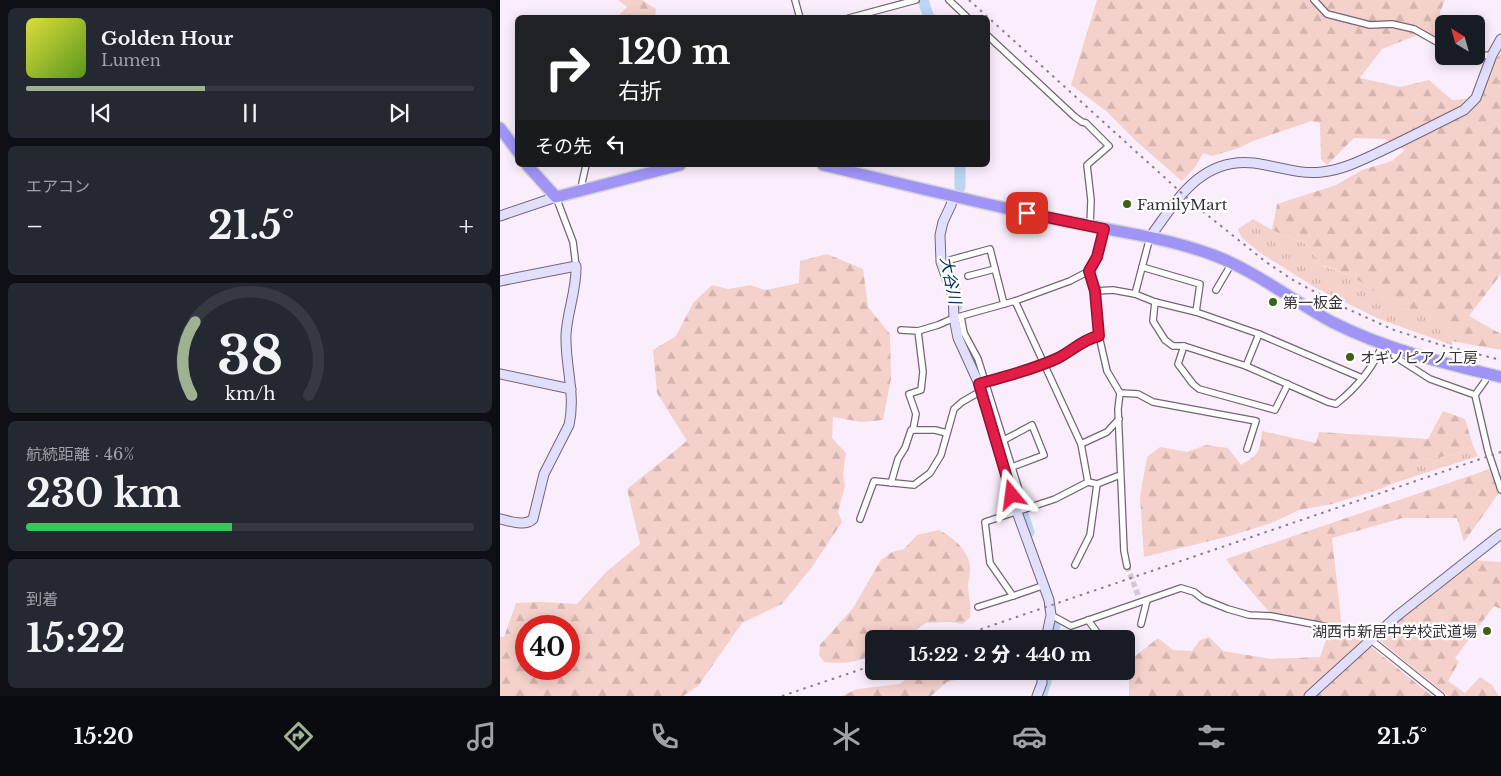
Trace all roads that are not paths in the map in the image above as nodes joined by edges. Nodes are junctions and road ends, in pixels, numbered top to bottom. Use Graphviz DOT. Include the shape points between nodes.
graph roads {
  1 [pos="794,0"];
  2 [pos="915,0"];
  3 [pos="948,0"];
  4 [pos="1314,0"];
  5 [pos="799,15"];
  6 [pos="859,15"];
  7 [pos="965,15"];
  8 [pos="990,38"];
  9 [pos="1501,39"];
  10 [pos="1435,41"];
  11 [pos="1485,55"];
  12 [pos="1492,55"];
  13 [pos="500,128"];
  14 [pos="515,148"];
  15 [pos="530,167"];
  16 [pos="586,167"];
  17 [pos="672,167"];
  18 [pos="840,167"];
  19 [pos="584,190"];
  20 [pos="958,197"];
  21 [pos="556,198"];
  22 [pos="500,216"];
  23 [pos="1090,226"];
  24 [pos="1104,229"];
  25 [pos="1150,237"];
  26 [pos="950,260"];
  27 [pos="1232,263"];
  28 [pos="576,266"];
  29 [pos="1142,268"];
  30 [pos="995,270"];
  31 [pos="1089,271"];
  32 [pos="968,276"];
  33 [pos="500,281"];
  34 [pos="1216,290"];
  35 [pos="1095,291"];
  36 [pos="1136,294"];
  37 [pos="1015,301"];
  38 [pos="1155,302"];
  39 [pos="1004,304"];
  40 [pos="1196,312"];
  41 [pos="957,318"];
  42 [pos="902,330"];
  43 [pos="918,331"];
  44 [pos="1259,334"];
  45 [pos="1099,336"];
  46 [pos="1383,343"];
  47 [pos="1184,346"];
  48 [pos="1396,349"];
  49 [pos="1043,364"];
  50 [pos="1246,366"];
  51 [pos="1487,373"];
  52 [pos="500,374"];
  53 [pos="1501,377"];
  54 [pos="1362,378"];
  55 [pos="1288,384"];
  56 [pos="982,386"];
  57 [pos="571,389"];
  58 [pos="1120,393"];
  59 [pos="1475,395"];
  60 [pos="1119,419"];
  61 [pos="913,430"];
  62 [pos="947,433"];
  63 [pos="1004,440"];
  64 [pos="1081,444"];
  65 [pos="1246,448"];
  66 [pos="1012,468"];
  67 [pos="1120,475"];
  68 [pos="1088,482"];
  69 [pos="891,483"];
  70 [pos="1097,484"];
  71 [pos="1501,490"];
  72 [pos="1021,510"];
  73 [pos="500,519"];
  74 [pos="860,519"];
  75 [pos="1501,534"];
  76 [pos="1075,565"];
  77 [pos="1127,566"];
  78 [pos="1042,586"];
  79 [pos="1138,595"];
  80 [pos="1013,596"];
  81 [pos="1144,601"];
  82 [pos="978,607"];
  83 [pos="1051,615"];
  84 [pos="1088,620"];
  85 [pos="1141,624"];
  86 [pos="1048,630"];
  87 [pos="1095,630"];
  88 [pos="1371,640"];
  89 [pos="1042,680"];
  90 [pos="1037,696"];
  91 [pos="1309,696"];
  92 [pos="1441,696"];
  1 -- 5 [label="street"];
  2 -- 6 [label="street"];
  3 -- 7 [label="street"];
  4 -- 10 [label="street" via="1327,14 1370,25 1392,24 1414,29"];
  8 -- 23 [label="street" via="1109,146 1087,165"];
  9 -- 12 [label="street"];
  11 -- 12 [label="street"];
  12 -- 25 [label="street" via="1476,98 1464,110 1349,166 1321,172 1233,163 1211,169 1174,204"];
  13 -- 14 [label="highway"];
  15 -- 21 [label="highway"];
  16 -- 19 [label="street"];
  17 -- 19 [label="highway"];
  18 -- 20 [label="highway"];
  19 -- 21 [label="highway"];
  20 -- 23 [label="highway"];
  20 -- 41 [label="street" via="943,222 940,235 941,262"];
  21 -- 22 [label="street"];
  21 -- 28 [label="street" via="573,242"];
  23 -- 24 [label="highway"];
  24 -- 25 [label="highway"];
  24 -- 31 [label="street" via="1097,257"];
  25 -- 27 [label="highway"];
  25 -- 29 [label="street"];
  26 -- 30 [label="street" via="990,250"];
  27 -- 34 [label="street"];
  27 -- 46 [label="highway" via="1334,322"];
  28 -- 33 [label="street"];
  28 -- 57 [label="street" via="566,332"];
  29 -- 36 [label="street"];
  29 -- 40 [label="street" via="1200,284"];
  30 -- 32 [label="street"];
  30 -- 39 [label="street"];
  31 -- 35 [label="street"];
  31 -- 37 [label="street"];
  35 -- 36 [label="street"];
  35 -- 45 [label="street"];
  36 -- 38 [label="street"];
  37 -- 39 [label="street"];
  37 -- 49 [label="street"];
  38 -- 40 [label="street"];
  38 -- 47 [label="street" via="1153,321 1165,340 1173,346"];
  39 -- 41 [label="street"];
  40 -- 44 [label="street"];
  41 -- 43 [label="street"];
  41 -- 56 [label="street" via="958,338"];
  42 -- 43 [label="street"];
  43 -- 61 [label="street" via="923,372 921,390 909,394 916,414"];
  44 -- 50 [label="street"];
  44 -- 54 [label="street"];
  45 -- 49 [label="street" via="1088,338 1074,350"];
  45 -- 58 [label="street" via="1107,371"];
  46 -- 48 [label="highway"];
  46 -- 54 [label="street"];
  47 -- 50 [label="street"];
  47 -- 55 [label="street" via="1178,364 1193,384 1204,390 1275,410"];
  48 -- 51 [label="highway"];
  48 -- 59 [label="street" via="1394,356 1430,379"];
  49 -- 56 [label="street"];
  49 -- 64 [label="street"];
  50 -- 55 [label="street"];
  51 -- 53 [label="highway"];
  51 -- 59 [label="street"];
  52 -- 57 [label="street"];
  54 -- 55 [label="street" via="1336,404"];
  56 -- 62 [label="street" via="954,409"];
  56 -- 63 [label="street"];
  56 -- 72 [label="street"];
  57 -- 73 [label="street" via="569,425 544,474 533,519 525,524"];
  58 -- 60 [label="street"];
  58 -- 65 [label="street" via="1138,394 1153,402 1256,422"];
  59 -- 71 [label="street"];
  60 -- 64 [label="street" via="1107,432"];
  60 -- 67 [label="street"];
  61 -- 62 [label="street"];
  61 -- 69 [label="street" via="898,459"];
  62 -- 69 [label="street" via="941,455 930,474 914,486"];
  63 -- 66 [label="street"];
  63 -- 66 [label="street" via="1032,424 1044,455"];
  64 -- 68 [label="street"];
  66 -- 72 [label="street"];
  67 -- 70 [label="street"];
  67 -- 77 [label="street"];
  68 -- 70 [label="street"];
  68 -- 72 [label="street" via="1055,499"];
  69 -- 74 [label="street" via="874,481"];
  70 -- 76 [label="street" via="1090,535"];
  72 -- 78 [label="street"];
  72 -- 80 [label="street" via="986,522 990,563"];
  75 -- 88 [label="street"];
  78 -- 80 [label="street"];
  78 -- 83 [label="street" via="1049,600"];
  79 -- 81 [label="street"];
  80 -- 82 [label="street"];
  81 -- 84 [label="street"];
  81 -- 85 [label="street"];
  81 -- 88 [label="street" via="1181,588 1249,615 1271,616 1360,633"];
  83 -- 84 [label="street" via="1071,626"];
  83 -- 86 [label="street"];
  84 -- 87 [label="street"];
  88 -- 91 [label="street"];
  88 -- 92 [label="street"];
  89 -- 90 [label="street"];
}
